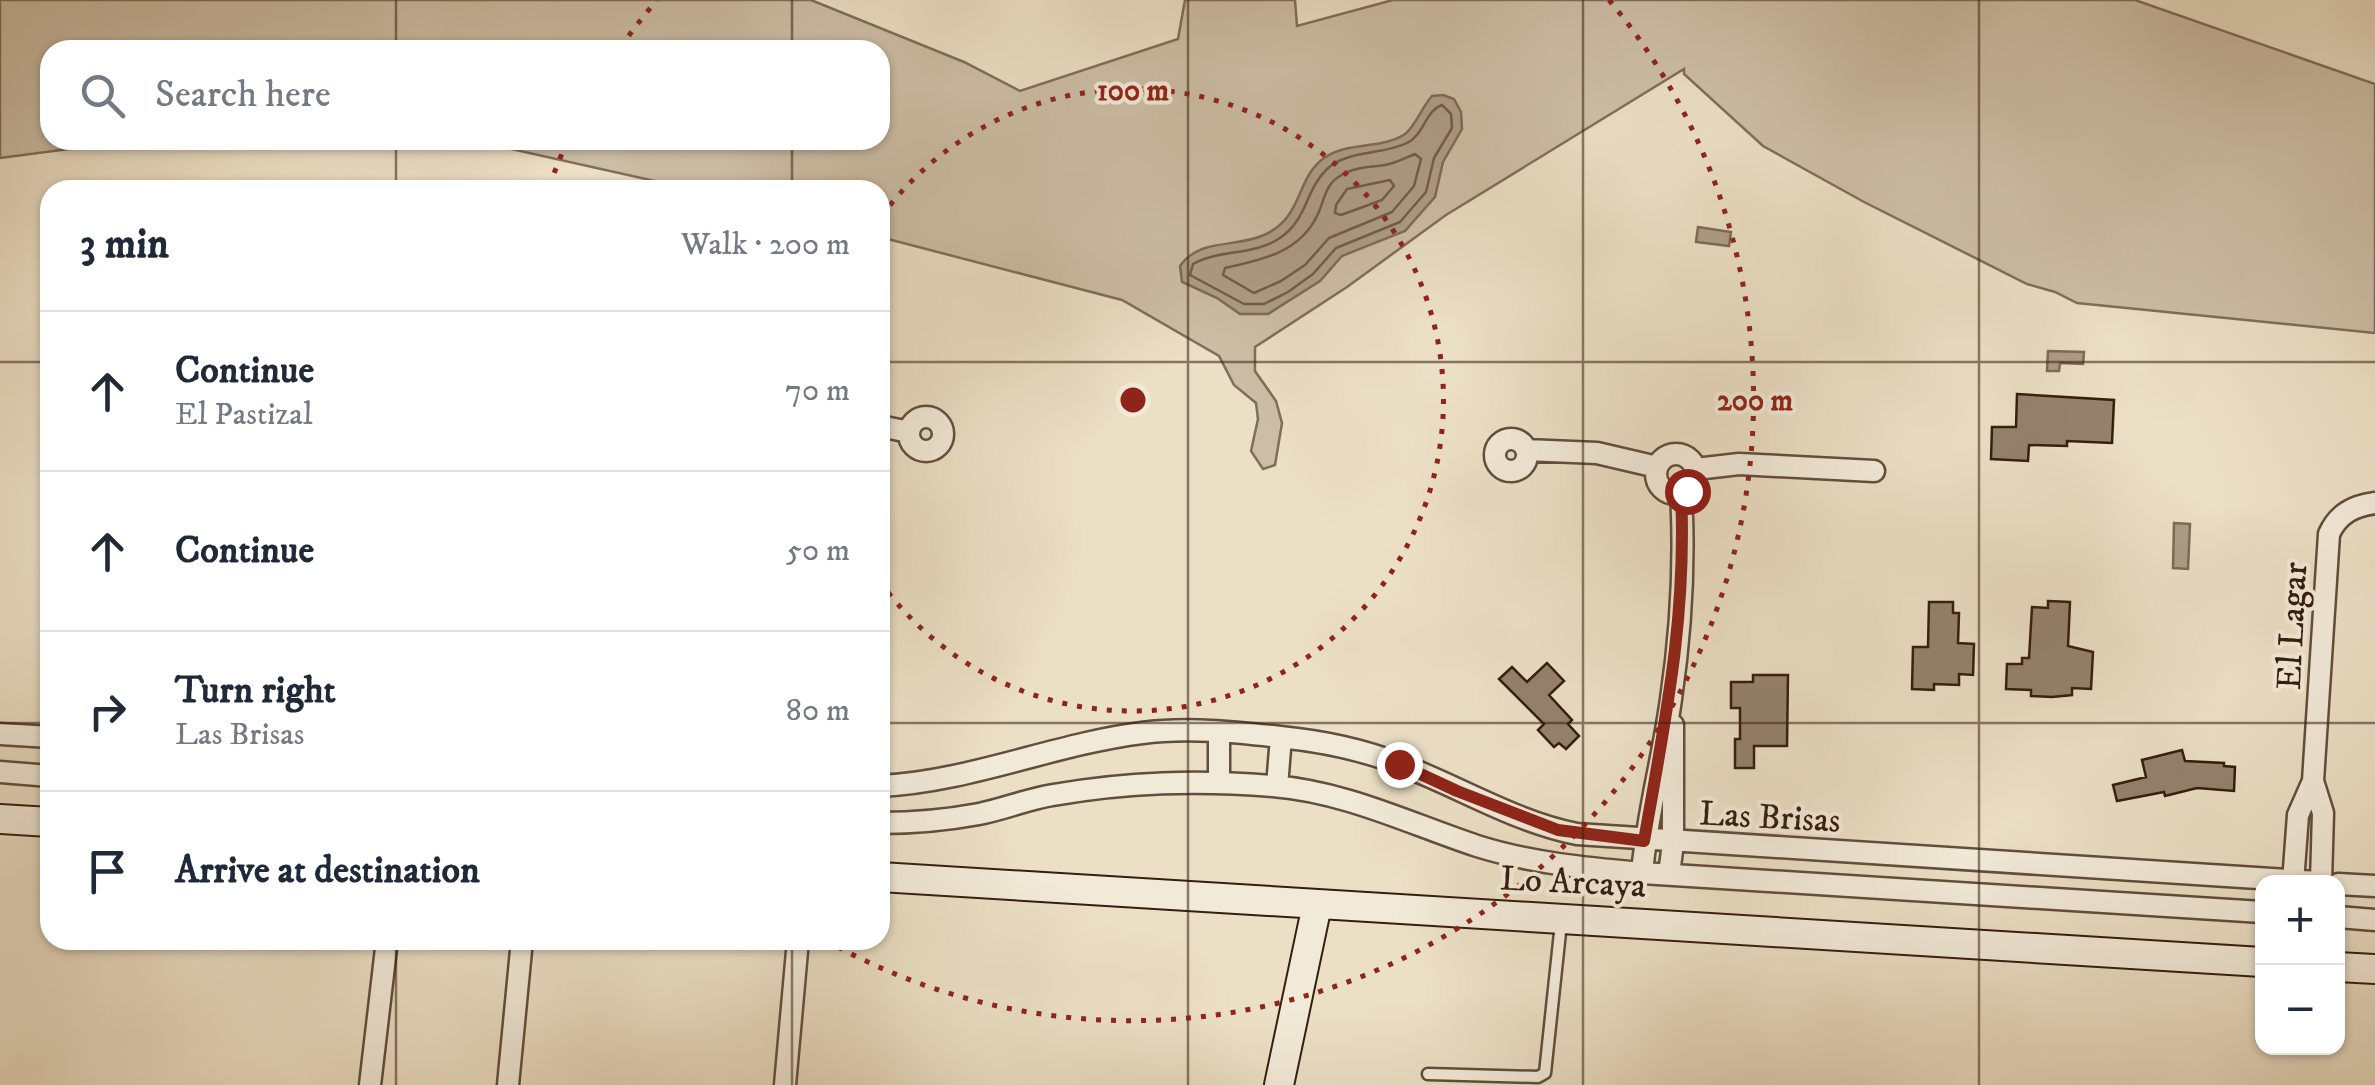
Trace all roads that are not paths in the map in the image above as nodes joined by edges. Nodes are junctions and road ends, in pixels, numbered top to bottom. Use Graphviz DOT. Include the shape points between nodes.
graph roads {
  1 [pos="890,428"];
  2 [pos="908,432"];
  3 [pos="1526,450"];
  4 [pos="1656,468"];
  5 [pos="1696,469"];
  6 [pos="1874,471"];
  7 [pos="1681,493"];
  8 [pos="2375,503"];
  9 [pos="1670,703"];
  10 [pos="1220,732"];
  11 [pos="0,734"];
  12 [pos="40,736"];
  13 [pos="1281,737"];
  14 [pos="0,772"];
  15 [pos="40,775"];
  16 [pos="2313,781"];
  17 [pos="1219,782"];
  18 [pos="890,785"];
  19 [pos="1277,786"];
  20 [pos="0,819"];
  21 [pos="40,821"];
  22 [pos="890,822"];
  23 [pos="1644,841"];
  24 [pos="1673,843"];
  25 [pos="1642,873"];
  26 [pos="1669,874"];
  27 [pos="2294,875"];
  28 [pos="2320,875"];
  29 [pos="890,879"];
  30 [pos="2255,880"];
  31 [pos="2345,884"];
  32 [pos="2375,886"];
  33 [pos="1317,905"];
  34 [pos="2255,912"];
  35 [pos="1562,918"];
  36 [pos="2345,918"];
  37 [pos="2375,920"];
  38 [pos="386,950"];
  39 [pos="521,950"];
  40 [pos="797,950"];
  41 [pos="2255,962"];
  42 [pos="2345,967"];
  43 [pos="2375,969"];
  44 [pos="1428,1074"];
  45 [pos="370,1085"];
  46 [pos="508,1085"];
  47 [pos="784,1085"];
  48 [pos="1279,1085"];
  1 -- 2 [label="street"];
  3 -- 4 [label="street" via="1596,453"];
  4 -- 5 [label="street" via="1677,453"];
  4 -- 7 [label="street" via="1664,490"];
  5 -- 6 [label="street" via="1739,464"];
  5 -- 7 [label="street" via="1692,487"];
  7 -- 9 [label="street" via="1683,566"];
  8 -- 16 [label="street, El Lagar" via="2346,512 2329,534"];
  9 -- 23 [label="street"];
  9 -- 24 [label="street"];
  10 -- 13 [label="street, Las Brisas"];
  10 -- 17 [label="street"];
  10 -- 18 [label="street, Las Brisas" via="1141,733"];
  11 -- 12 [label="street"];
  13 -- 19 [label="street"];
  13 -- 23 [label="street, Las Brisas" via="1399,764 1558,830"];
  14 -- 15 [label="street"];
  16 -- 27 [label="street" via="2298,815"];
  16 -- 28 [label="street" via="2323,813"];
  17 -- 19 [label="street, Las Brisas"];
  17 -- 22 [label="street, Las Brisas" via="1105,787 979,814"];
  19 -- 25 [label="street, Las Brisas" via="1366,804 1515,857"];
  20 -- 21 [label="street"];
  23 -- 24 [label="street, Las Brisas"];
  23 -- 25 [label="street"];
  24 -- 26 [label="street"];
  24 -- 30 [label="street, Las Brisas"];
  25 -- 26 [label="street, Las Brisas"];
  26 -- 34 [label="street, Las Brisas"];
  29 -- 33 [label="street, Lo Arcaya"];
  31 -- 32 [label="street"];
  33 -- 35 [label="street, Lo Arcaya"];
  33 -- 48 [label="street"];
  35 -- 41 [label="street, Lo Arcaya"];
  35 -- 44 [label="lane" via="1545,1073"];
  36 -- 37 [label="street"];
  38 -- 45 [label="street"];
  39 -- 46 [label="street"];
  40 -- 47 [label="street"];
  42 -- 43 [label="street"];
}
